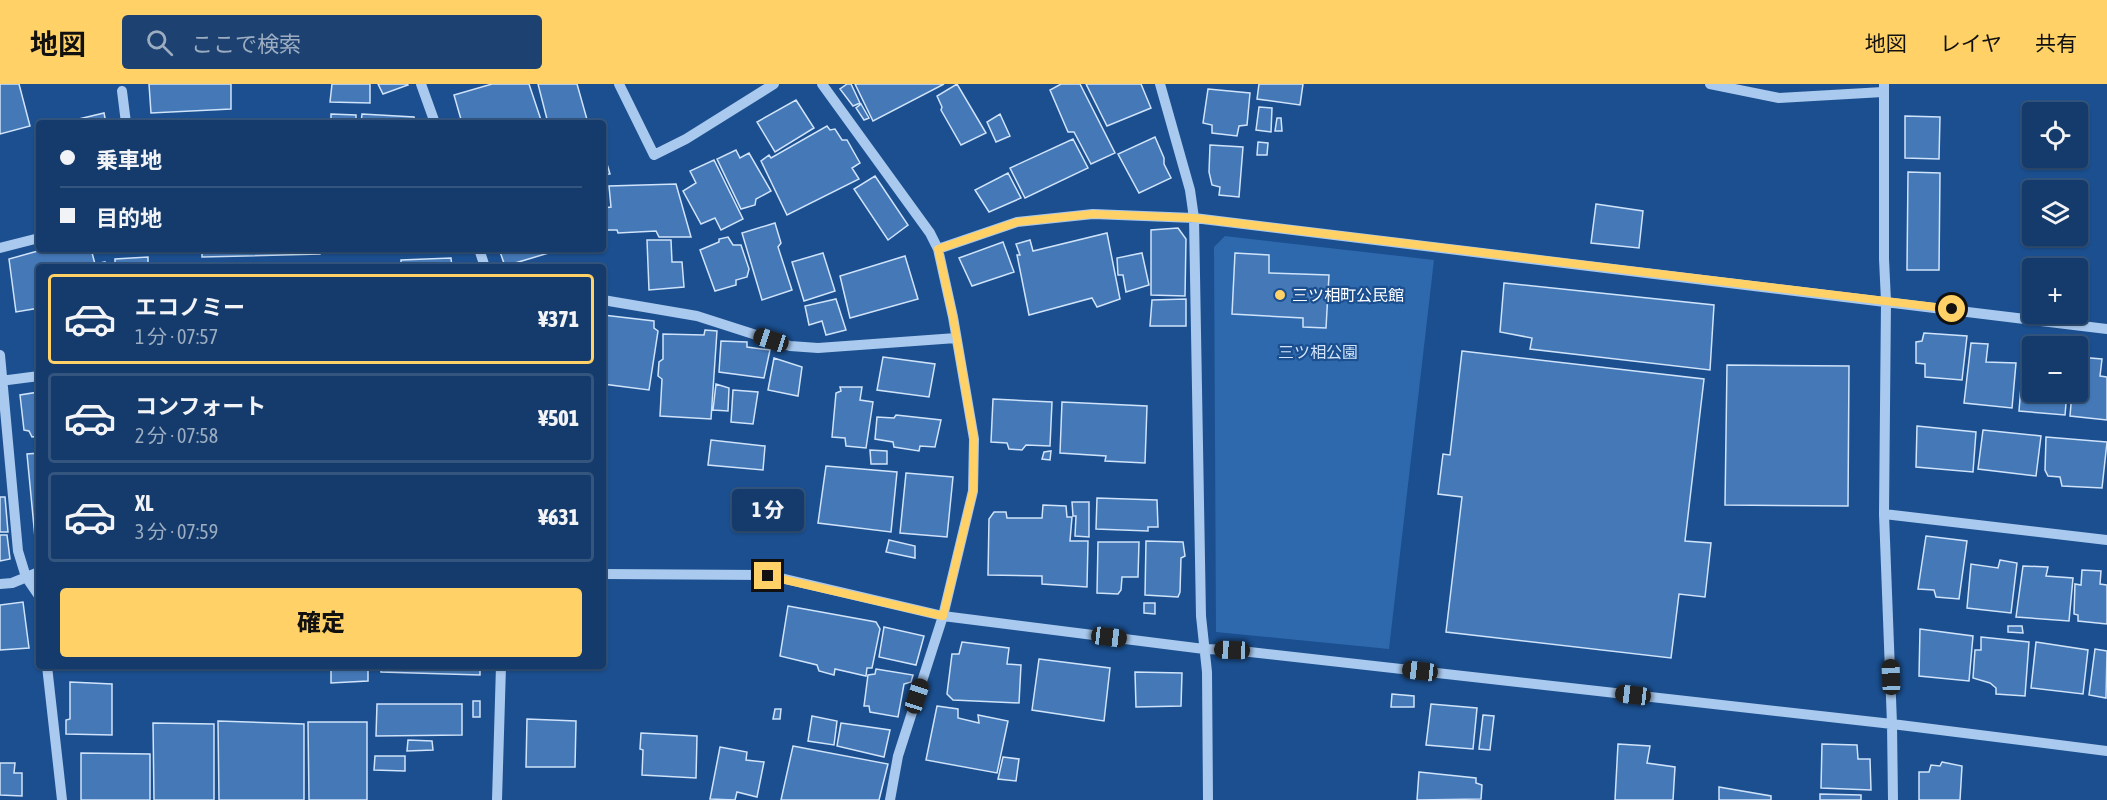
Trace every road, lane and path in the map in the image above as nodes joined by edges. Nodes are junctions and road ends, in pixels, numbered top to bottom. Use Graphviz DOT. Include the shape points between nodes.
graph roads {
  1 [pos="421,84"];
  2 [pos="620,84"];
  3 [pos="774,84"];
  4 [pos="822,84"];
  5 [pos="1160,84"];
  6 [pos="1710,84"];
  7 [pos="1884,88"];
  8 [pos="122,91"];
  9 [pos="126,120"];
  10 [pos="434,120"];
  11 [pos="1194,218"];
  12 [pos="36,239"];
  13 [pos="0,248"];
  14 [pos="938,249"];
  15 [pos="606,301"];
  16 [pos="1886,301"];
  17 [pos="2107,329"];
  18 [pos="956,338"];
  19 [pos="0,355"];
  20 [pos="36,376"];
  21 [pos="2,380"];
  22 [pos="1884,514"];
  23 [pos="2107,540"];
  24 [pos="36,573"];
  25 [pos="606,574"];
  26 [pos="26,577"];
  27 [pos="0,584"];
  28 [pos="36,595"];
  29 [pos="943,616"];
  30 [pos="1204,649"];
  31 [pos="47,669"];
  32 [pos="501,669"];
  33 [pos="1892,724"];
  34 [pos="2107,751"];
  35 [pos="62,800"];
  36 [pos="497,800"];
  37 [pos="890,800"];
  38 [pos="1208,800"];
  39 [pos="1893,800"];
  1 -- 10 [label="street"];
  2 -- 3 [label="street" via="654,155"];
  4 -- 14 [label="street"];
  5 -- 11 [label="street" via="1190,190"];
  6 -- 7 [label="street" via="1779,98"];
  7 -- 16 [label="street"];
  8 -- 9 [label="street"];
  11 -- 14 [label="street" via="1093,214 1017,222"];
  11 -- 16 [label="street"];
  11 -- 30 [label="street"];
  12 -- 13 [label="street"];
  14 -- 18 [label="street"];
  15 -- 18 [label="street" via="697,316 790,346 818,348"];
  16 -- 17 [label="street"];
  16 -- 22 [label="street"];
  18 -- 29 [label="street" via="974,439 973,491"];
  19 -- 21 [label="street"];
  20 -- 21 [label="street"];
  21 -- 26 [label="street" via="18,551"];
  22 -- 23 [label="street"];
  22 -- 33 [label="street"];
  24 -- 26 [label="street"];
  25 -- 29 [label="street" via="768,576"];
  26 -- 27 [label="street" via="12,584"];
  26 -- 28 [label="street"];
  29 -- 30 [label="street"];
  29 -- 37 [label="street" via="898,756"];
  30 -- 33 [label="street"];
  30 -- 38 [label="street"];
  31 -- 35 [label="street"];
  32 -- 36 [label="street"];
  33 -- 34 [label="street"];
  33 -- 39 [label="street"];
}
